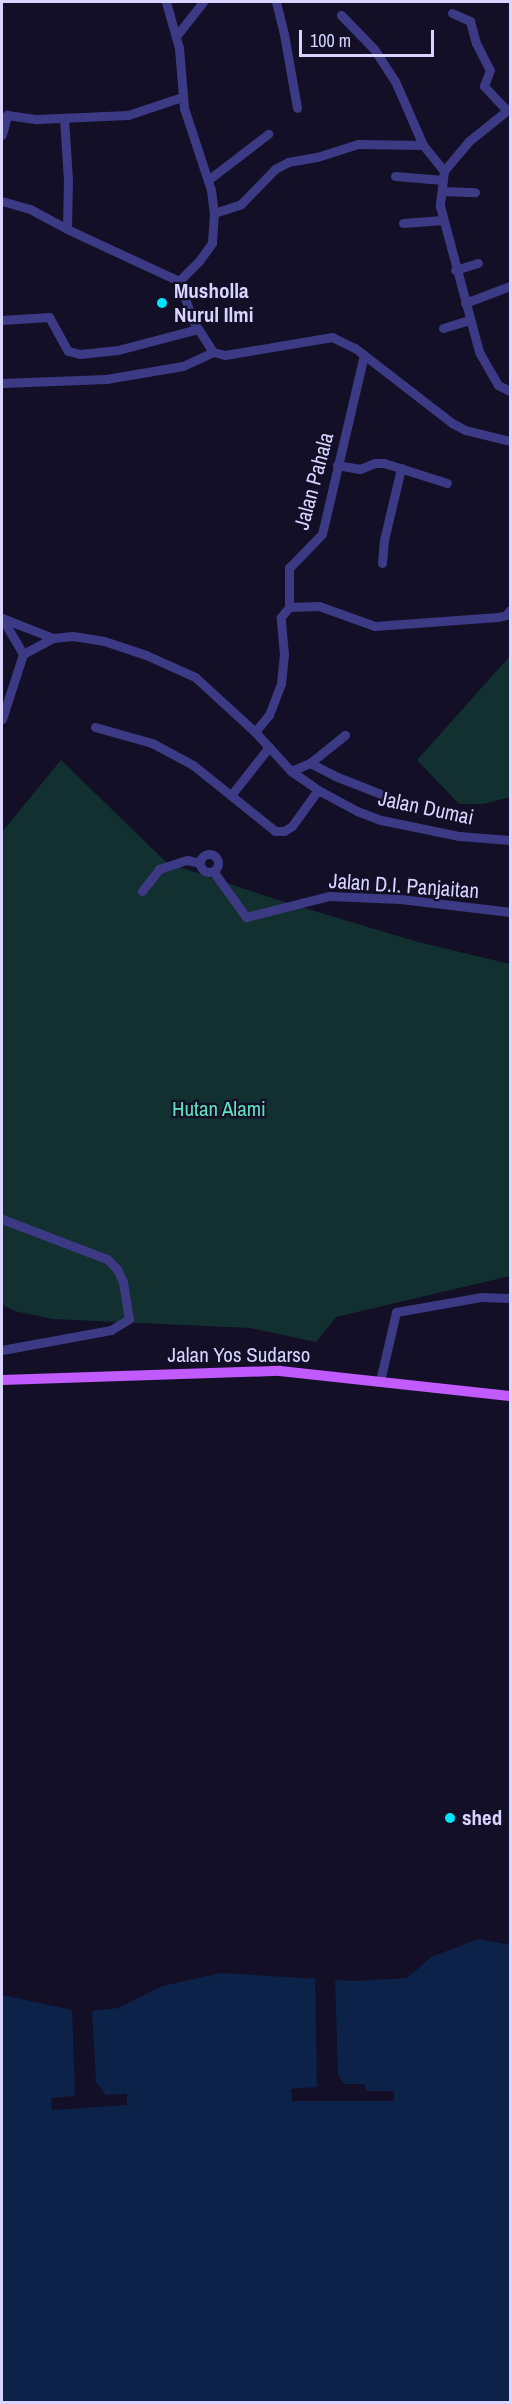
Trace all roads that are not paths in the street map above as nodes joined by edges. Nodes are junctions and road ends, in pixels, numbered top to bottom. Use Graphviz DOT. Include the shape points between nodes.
graph roads {
  1 [pos="166,2"];
  2 [pos="203,2"];
  3 [pos="276,2"];
  4 [pos="452,13"];
  5 [pos="341,15"];
  6 [pos="177,35"];
  7 [pos="182,97"];
  8 [pos="297,108"];
  9 [pos="508,109"];
  10 [pos="64,118"];
  11 [pos="268,134"];
  12 [pos="2,135"];
  13 [pos="423,145"];
  14 [pos="395,176"];
  15 [pos="444,176"];
  16 [pos="207,180"];
  17 [pos="442,191"];
  18 [pos="476,192"];
  19 [pos="2,201"];
  20 [pos="214,213"];
  21 [pos="443,220"];
  22 [pos="403,223"];
  23 [pos="67,228"];
  24 [pos="478,263"];
  25 [pos="455,270"];
  26 [pos="179,281"];
  27 [pos="510,286"];
  28 [pos="465,303"];
  29 [pos="2,320"];
  30 [pos="469,320"];
  31 [pos="442,328"];
  32 [pos="194,330"];
  33 [pos="208,355"];
  34 [pos="364,355"];
  35 [pos="2,382"];
  36 [pos="510,392"];
  37 [pos="510,441"];
  38 [pos="337,465"];
  39 [pos="401,468"];
  40 [pos="447,483"];
  41 [pos="382,563"];
  42 [pos="289,607"];
  43 [pos="510,610"];
  44 [pos="2,618"];
  45 [pos="52,638"];
  46 [pos="23,654"];
  47 [pos="2,719"];
  48 [pos="95,727"];
  49 [pos="255,732"];
  50 [pos="345,735"];
  51 [pos="269,747"];
  52 [pos="309,763"];
  53 [pos="291,771"];
  54 [pos="318,790"];
  55 [pos="232,794"];
  56 [pos="386,796"];
  57 [pos="510,840"];
  58 [pos="200,863"];
  59 [pos="213,871"];
  60 [pos="142,891"];
  61 [pos="510,912"];
  62 [pos="2,1219"];
  63 [pos="510,1298"];
  64 [pos="2,1350"];
  65 [pos="2,1380"];
  66 [pos="380,1381"];
  67 [pos="510,1396"];
  1 -- 6 [label="street"];
  2 -- 6 [label="street"];
  3 -- 8 [label="street"];
  4 -- 9 [label="street" via="470,21 490,70 484,86"];
  5 -- 13 [label="street" via="374,49 395,81"];
  6 -- 7 [label="street"];
  7 -- 10 [label="street" via="128,115"];
  7 -- 16 [label="street"];
  9 -- 15 [label="street" via="469,141"];
  10 -- 12 [label="street" via="7,115"];
  10 -- 23 [label="street"];
  11 -- 16 [label="street"];
  13 -- 15 [label="street"];
  13 -- 20 [label="street" via="358,144 283,163 241,204"];
  14 -- 15 [label="street"];
  15 -- 17 [label="street"];
  16 -- 20 [label="street"];
  17 -- 18 [label="street"];
  17 -- 21 [label="street"];
  19 -- 23 [label="street" via="30,208"];
  20 -- 26 [label="street" via="212,243"];
  21 -- 22 [label="street"];
  21 -- 25 [label="street"];
  23 -- 26 [label="street"];
  24 -- 25 [label="street"];
  25 -- 28 [label="street"];
  26 -- 32 [label="street"];
  27 -- 28 [label="street"];
  28 -- 30 [label="street"];
  29 -- 32 [label="street" via="50,317 68,351 80,354 118,350"];
  30 -- 31 [label="street"];
  30 -- 36 [label="street" via="485,364 498,385"];
  32 -- 33 [label="street"];
  33 -- 34 [label="street" via="242,353 327,336"];
  33 -- 35 [label="street" via="183,366 105,379"];
  34 -- 37 [label="street" via="446,419 465,429"];
  34 -- 38 [label="street, Jalan Pahala"];
  38 -- 39 [label="street" via="360,469 380,462"];
  38 -- 42 [label="street, Jalan Pahala" via="320,539 290,568"];
  39 -- 40 [label="street"];
  39 -- 41 [label="street"];
  42 -- 43 [label="street" via="320,606 375,626 498,617"];
  42 -- 49 [label="street, Jalan Pahala" via="281,617 284,655 280,683 268,715"];
  44 -- 45 [label="street"];
  44 -- 46 [label="street"];
  45 -- 46 [label="street"];
  45 -- 49 [label="street, Jalan Dumai" via="73,636 104,641 195,677"];
  46 -- 47 [label="street"];
  48 -- 55 [label="street" via="170,752"];
  49 -- 51 [label="street, Jalan Dumai"];
  50 -- 52 [label="street"];
  51 -- 53 [label="street, Jalan Dumai"];
  51 -- 55 [label="street"];
  52 -- 53 [label="street"];
  52 -- 56 [label="street"];
  53 -- 54 [label="street, Jalan Dumai"];
  54 -- 55 [label="street" via="284,831 275,831"];
  54 -- 57 [label="street, Jalan Dumai" via="381,820 459,836"];
  58 -- 59 [label="street" via="203,869"];
  58 -- 59 [label="street" via="206,854 216,856 218,867"];
  58 -- 60 [label="street" via="187,860 159,869"];
  59 -- 61 [label="street, Jalan D.I. Panjaitan" via="246,917 329,896 400,899"];
  62 -- 64 [label="street" via="107,1259 123,1282 129,1319 111,1330"];
  63 -- 66 [label="street" via="481,1297 396,1312"];
  65 -- 66 [label="main road, Jalan Yos Sudarso" via="280,1371"];
  66 -- 67 [label="main road, Jalan Yos Sudarso"];
}
